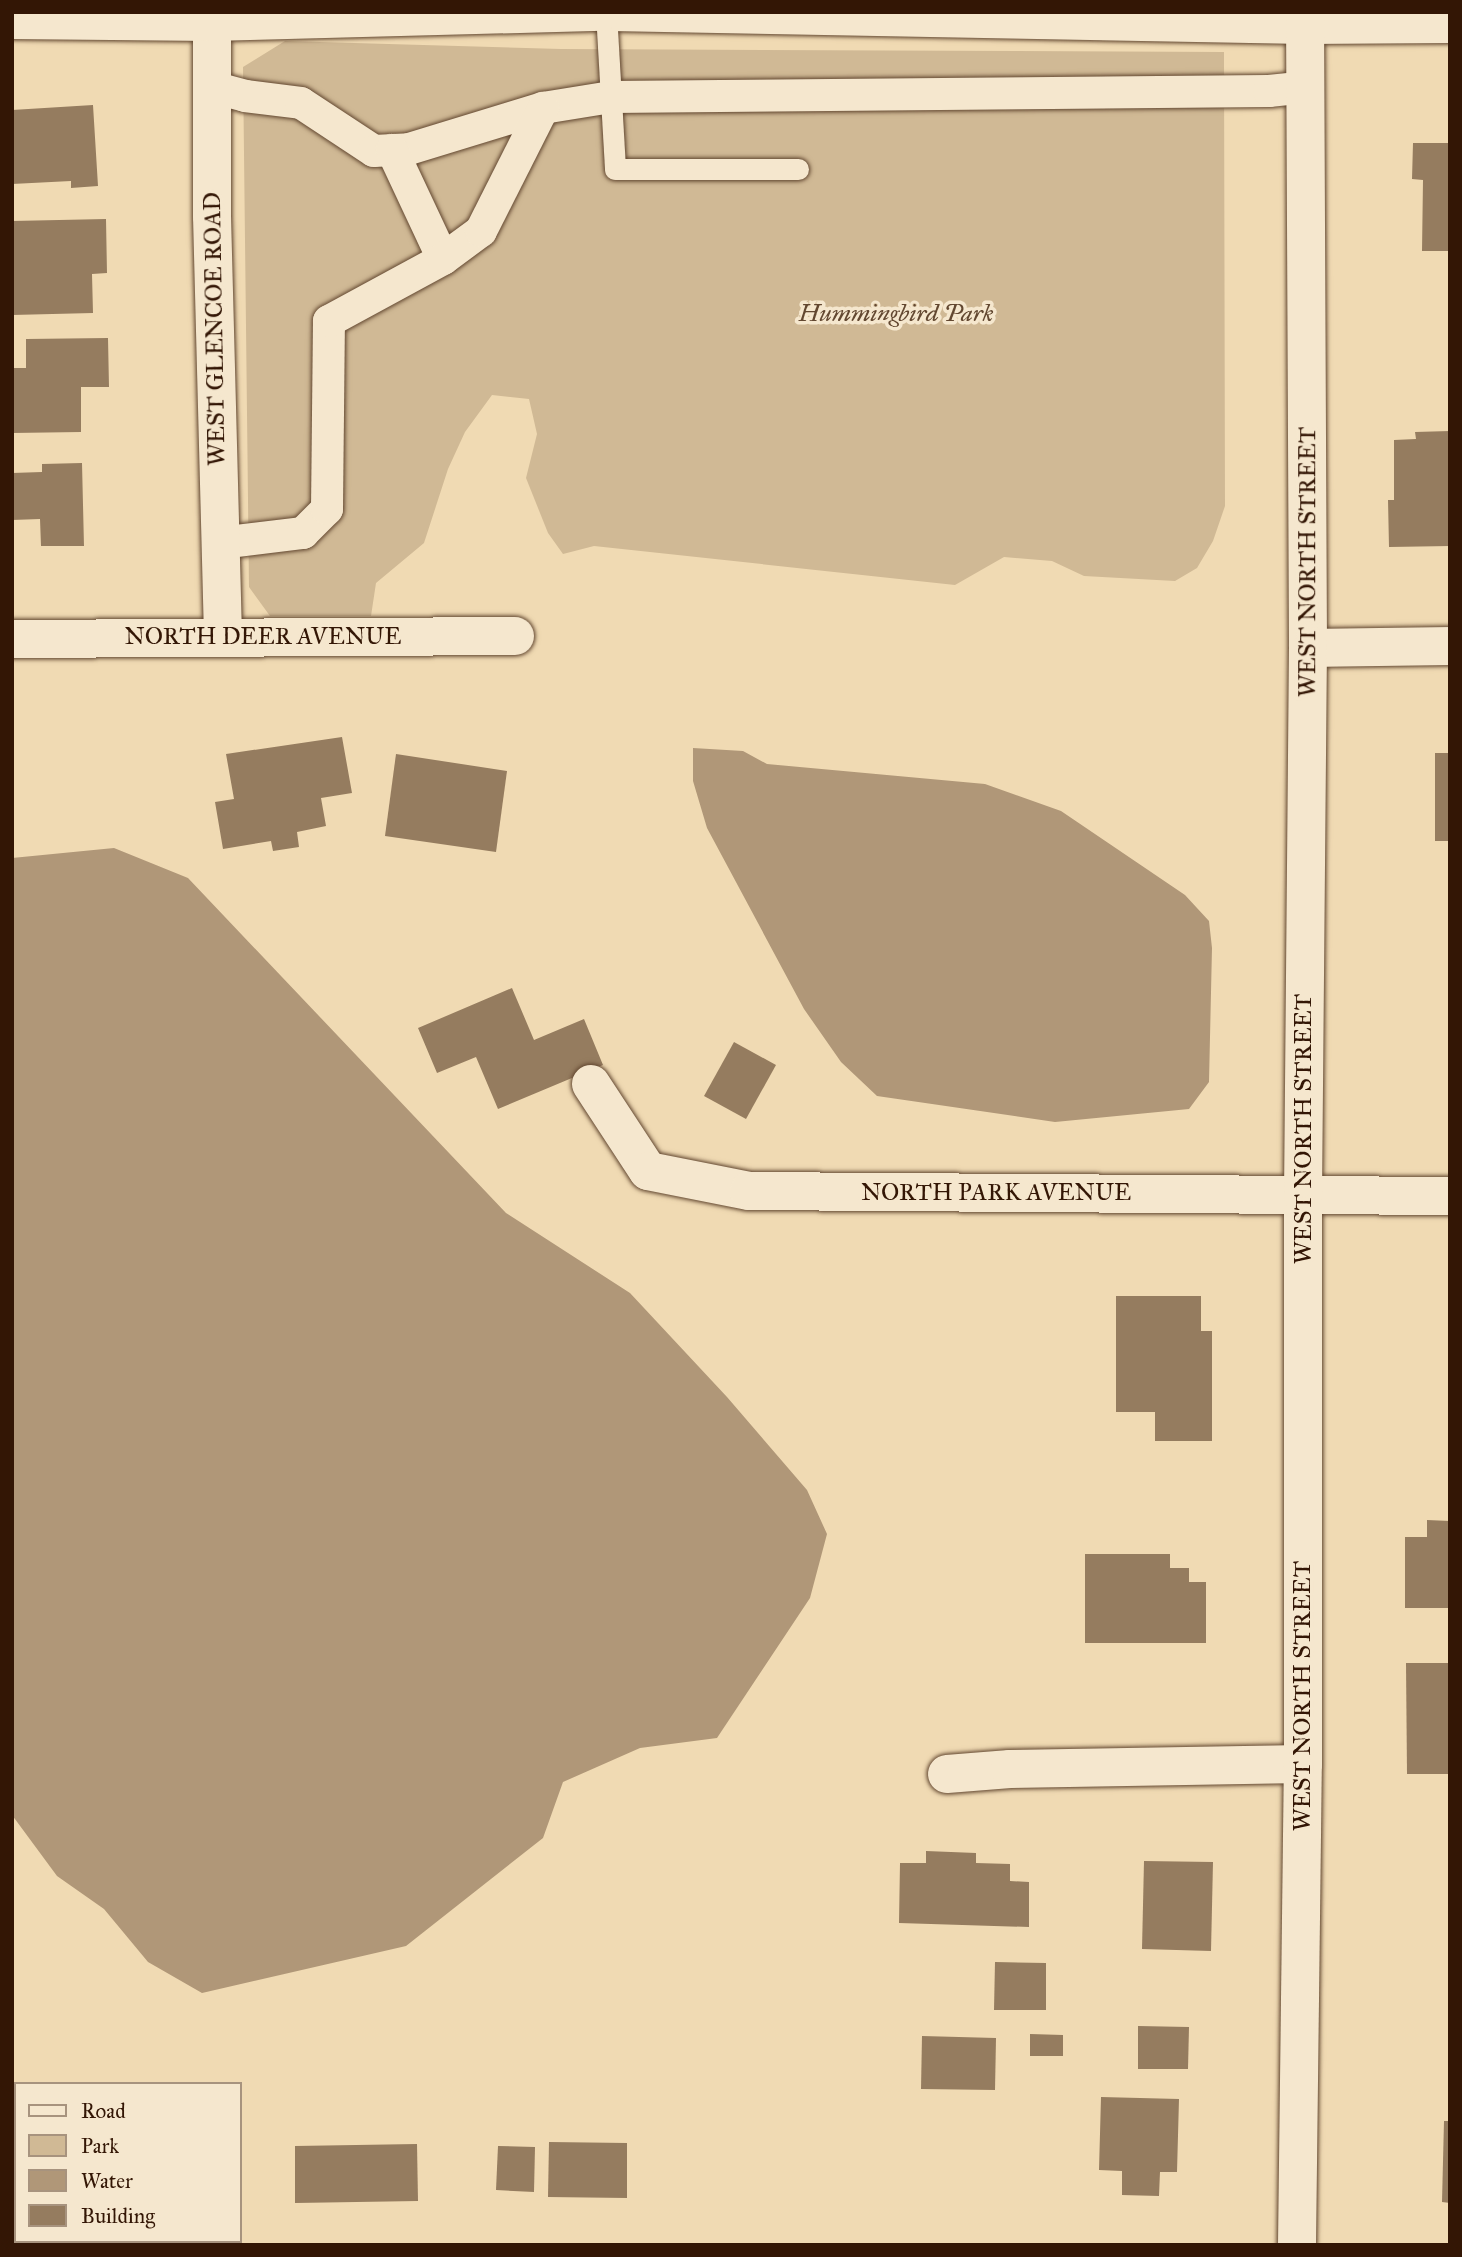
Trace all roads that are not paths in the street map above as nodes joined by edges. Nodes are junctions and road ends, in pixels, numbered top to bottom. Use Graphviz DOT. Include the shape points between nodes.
graph roads {
  1 [pos="606,12"];
  2 [pos="212,17"];
  3 [pos="1305,19"];
  4 [pos="12,20"];
  5 [pos="1450,24"];
  6 [pos="212,87"];
  7 [pos="1306,88"];
  8 [pos="611,97"];
  9 [pos="543,108"];
  10 [pos="392,150"];
  11 [pos="798,169"];
  12 [pos="443,259"];
  13 [pos="220,543"];
  14 [pos="223,636"];
  15 [pos="515,636"];
  16 [pos="12,639"];
  17 [pos="1450,646"];
  18 [pos="1308,648"];
  19 [pos="591,1084"];
  20 [pos="1303,1196"];
  21 [pos="1450,1196"];
  22 [pos="1303,1764"];
  23 [pos="947,1774"];
  24 [pos="1297,2245"];
  1 -- 2 [label="street"];
  1 -- 3 [label="street"];
  1 -- 8 [label="lane"];
  2 -- 4 [label="street"];
  2 -- 6 [label="street, WEST GLENCOE ROAD"];
  3 -- 5 [label="street"];
  3 -- 7 [label="street, WEST NORTH STREET"];
  6 -- 10 [label="street" via="301,103 374,150"];
  6 -- 13 [label="street, WEST GLENCOE ROAD"];
  7 -- 8 [label="street"];
  7 -- 18 [label="street, WEST NORTH STREET"];
  8 -- 9 [label="street"];
  8 -- 11 [label="lane" via="615,169"];
  9 -- 10 [label="street" via="409,149"];
  9 -- 12 [label="street" via="481,231"];
  10 -- 12 [label="street"];
  12 -- 13 [label="street" via="329,321 327,509 303,533"];
  13 -- 14 [label="street, WEST GLENCOE ROAD"];
  14 -- 15 [label="street, NORTH DEER AVENUE"];
  14 -- 16 [label="street, NORTH DEER AVENUE"];
  17 -- 18 [label="street"];
  18 -- 20 [label="street, WEST NORTH STREET"];
  19 -- 20 [label="street, NORTH PARK AVENUE" via="648,1171 749,1191"];
  20 -- 21 [label="street, NORTH PARK AVENUE"];
  20 -- 22 [label="street, WEST NORTH STREET"];
  22 -- 23 [label="street"];
  22 -- 24 [label="street, WEST NORTH STREET"];
}
